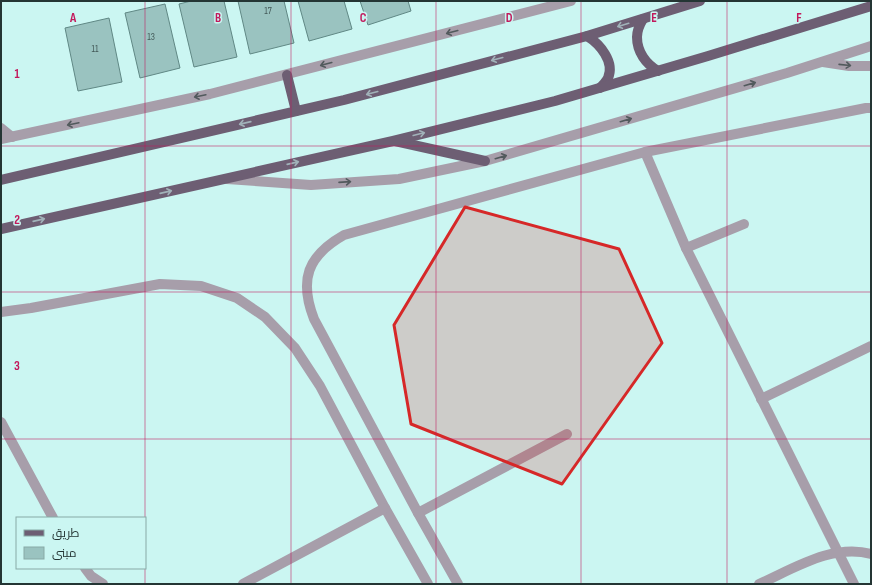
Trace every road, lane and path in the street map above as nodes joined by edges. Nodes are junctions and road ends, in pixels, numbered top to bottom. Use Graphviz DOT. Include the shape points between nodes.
graph roads {
  1 [pos="539,1"];
  2 [pos="571,1"];
  3 [pos="700,1"];
  4 [pos="871,6"];
  5 [pos="532,11"];
  6 [pos="643,18"];
  7 [pos="587,36"];
  8 [pos="871,46"];
  9 [pos="820,62"];
  10 [pos="871,66"];
  11 [pos="658,71"];
  12 [pos="287,75"];
  13 [pos="600,88"];
  14 [pos="871,108"];
  15 [pos="296,111"];
  16 [pos="1,128"];
  17 [pos="12,137"];
  18 [pos="1,140"];
  19 [pos="393,141"];
  20 [pos="645,152"];
  21 [pos="485,161"];
  22 [pos="223,179"];
  23 [pos="1,180"];
  24 [pos="744,224"];
  25 [pos="1,229"];
  26 [pos="686,248"];
  27 [pos="1,312"];
  28 [pos="871,346"];
  29 [pos="761,399"];
  30 [pos="1,422"];
  31 [pos="567,434"];
  32 [pos="385,508"];
  33 [pos="418,513"];
  34 [pos="52,517"];
  35 [pos="837,551"];
  36 [pos="871,554"];
  37 [pos="85,569"];
  38 [pos="103,584"];
  39 [pos="244,584"];
  40 [pos="428,584"];
  41 [pos="458,584"];
  42 [pos="759,584"];
  43 [pos="854,584"];
  1 -- 5 [label="street"];
  2 -- 5 [label="street"];
  3 -- 6 [label="main road"];
  4 -- 11 [label="main road"];
  5 -- 12 [label="street, one-way"];
  6 -- 7 [label="main road, one-way"];
  6 -- 11 [label="main road" via="637,37 639,50 651,67"];
  7 -- 13 [label="main road" via="601,46 609,66 610,73"];
  7 -- 15 [label="main road, one-way"];
  8 -- 9 [label="street"];
  9 -- 10 [label="street, one-way"];
  21 -- 9 [label="street, one-way"];
  11 -- 13 [label="main road"];
  12 -- 15 [label="main road"];
  12 -- 17 [label="street, one-way"];
  19 -- 13 [label="main road, one-way"];
  14 -- 20 [label="street"];
  15 -- 23 [label="main road, one-way"];
  16 -- 17 [label="street"];
  17 -- 18 [label="street"];
  19 -- 21 [label="main road"];
  22 -- 19 [label="main road, one-way"];
  20 -- 26 [label="street"];
  20 -- 33 [label="street" via="344,235 330,243 309,269 306,286 312,314"];
  22 -- 21 [label="street, one-way" via="311,185 399,179"];
  25 -- 22 [label="main road, one-way"];
  24 -- 26 [label="street"];
  26 -- 29 [label="street"];
  27 -- 32 [label="street" via="160,284 201,286 237,298 265,317 295,348 320,386"];
  28 -- 29 [label="street"];
  29 -- 35 [label="street"];
  30 -- 34 [label="street"];
  31 -- 33 [label="street"];
  32 -- 39 [label="street"];
  32 -- 40 [label="street"];
  33 -- 41 [label="street"];
  35 -- 36 [label="street"];
  35 -- 42 [label="street"];
  35 -- 43 [label="street"];
  37 -- 38 [label="street"];
}
